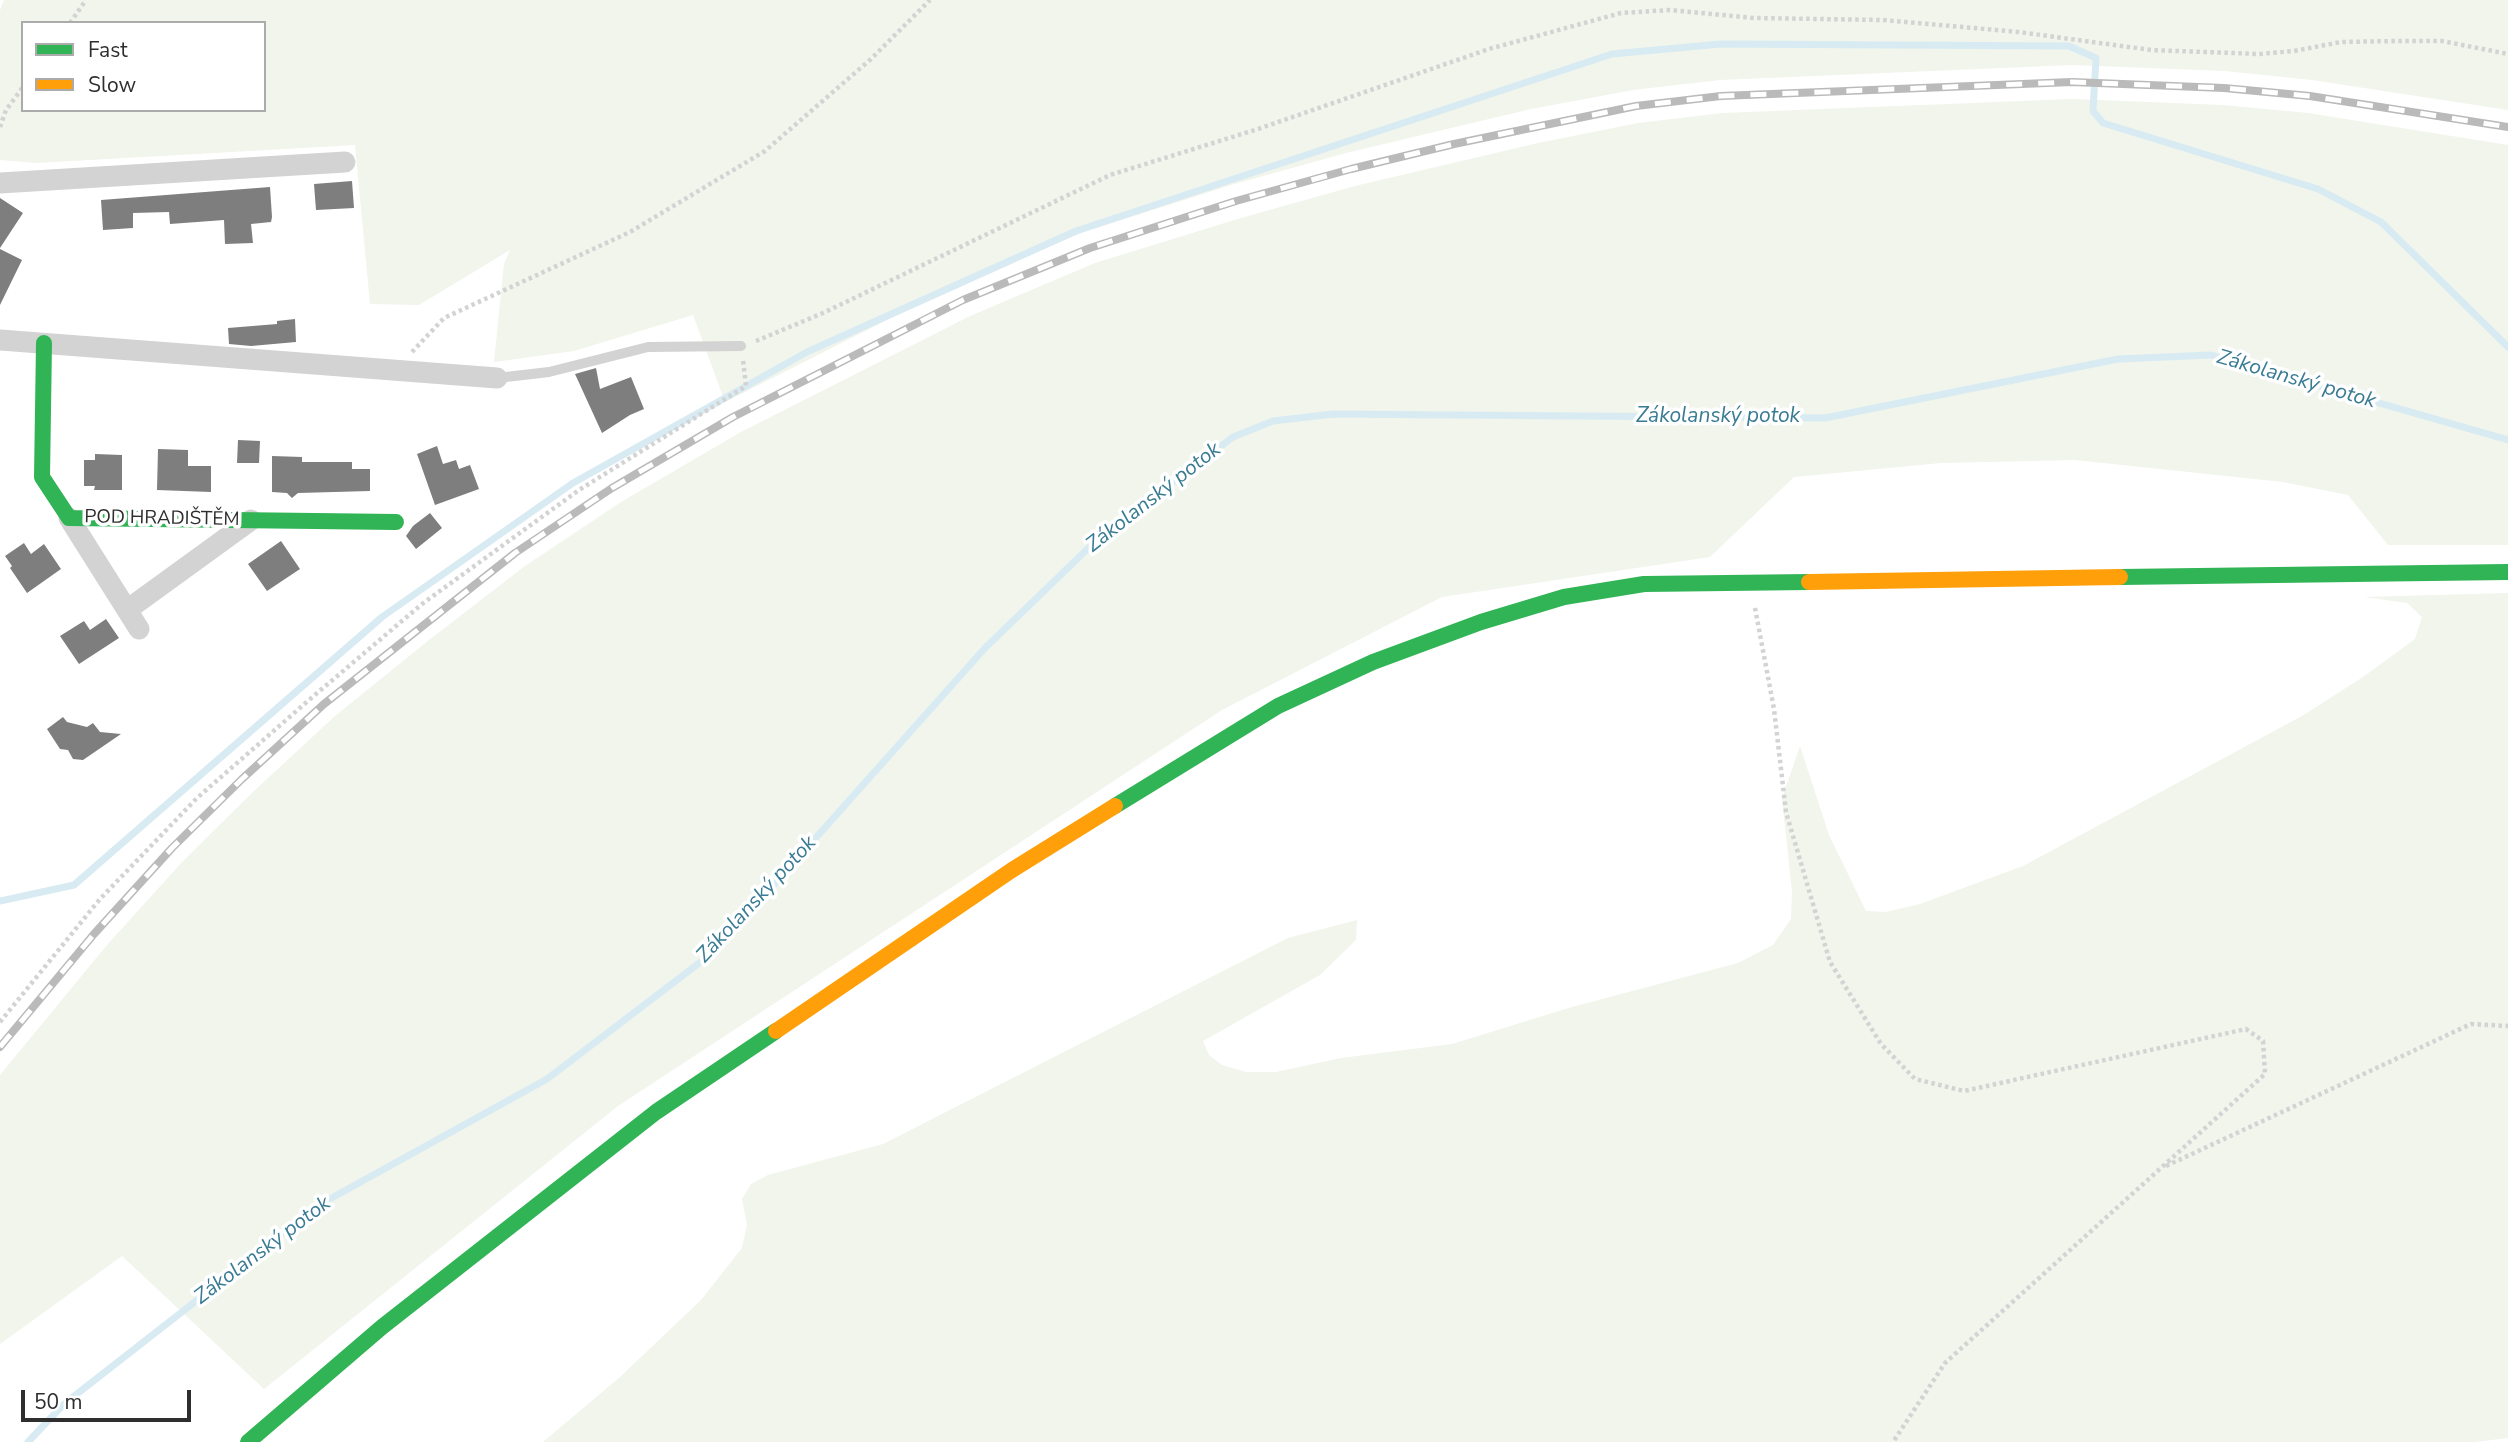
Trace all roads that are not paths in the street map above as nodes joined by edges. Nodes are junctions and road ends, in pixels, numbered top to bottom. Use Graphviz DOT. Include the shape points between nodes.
graph roads {
  1 [pos="345,162"];
  2 [pos="0,183"];
  3 [pos="0,340"];
  4 [pos="44,343"];
  5 [pos="741,346"];
  6 [pos="497,378"];
  7 [pos="69,518"];
  8 [pos="251,520"];
  9 [pos="396,522"];
  10 [pos="2508,572"];
  11 [pos="127,610"];
  12 [pos="139,629"];
  13 [pos="248,1442"];
  1 -- 2 [label="street"];
  3 -- 4 [label="street"];
  4 -- 6 [label="street"];
  4 -- 7 [label="main road, POD HRADIŠTĚM" via="42,477"];
  5 -- 6 [label="lane" via="648,347 549,372"];
  7 -- 8 [label="main road, POD HRADIŠTĚM"];
  7 -- 11 [label="street"];
  8 -- 9 [label="main road, POD HRADIŠTĚM"];
  8 -- 11 [label="street"];
  10 -- 13 [label="main road" via="1644,584 1564,597 1373,662 1278,706 1012,870 656,1112 382,1327"];
  11 -- 12 [label="street"];
}
